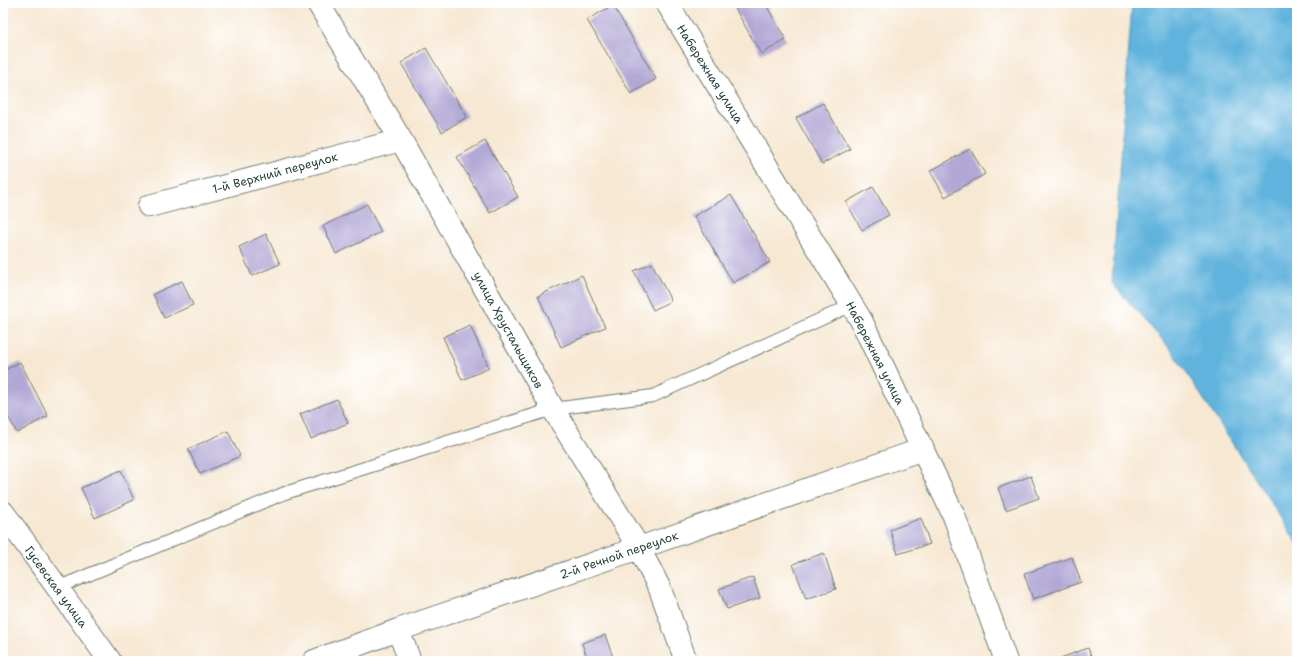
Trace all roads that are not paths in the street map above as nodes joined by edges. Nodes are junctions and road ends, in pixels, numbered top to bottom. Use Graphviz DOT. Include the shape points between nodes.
graph roads {
  1 [pos="318,3"];
  2 [pos="667,3"];
  3 [pos="401,140"];
  4 [pos="149,206"];
  5 [pos="852,305"];
  6 [pos="553,409"];
  7 [pos="923,449"];
  8 [pos="3,512"];
  9 [pos="639,548"];
  10 [pos="57,588"];
  11 [pos="398,630"];
  12 [pos="110,661"];
  13 [pos="314,661"];
  14 [pos="410,661"];
  15 [pos="686,661"];
  16 [pos="1006,661"];
  1 -- 3 [label="street, улица Хрустальщиков"];
  2 -- 5 [label="street, Набережная улица"];
  3 -- 4 [label="street, 1-й Верхний переулок"];
  3 -- 6 [label="street, улица Хрустальщиков"];
  5 -- 6 [label="lane" via="653,396"];
  5 -- 7 [label="street, Набережная улица"];
  6 -- 9 [label="street, улица Хрустальщиков"];
  6 -- 10 [label="lane" via="285,493"];
  7 -- 9 [label="street, 2-й Речной переулок"];
  7 -- 16 [label="street, Набережная улица" via="954,516"];
  8 -- 10 [label="street, Гусевская улица"];
  9 -- 11 [label="street, 2-й Речной переулок"];
  9 -- 15 [label="street, улица Хрустальщиков" via="660,589"];
  10 -- 12 [label="street, Гусевская улица"];
  11 -- 13 [label="street, 2-й Речной переулок"];
  11 -- 14 [label="street"];
}
